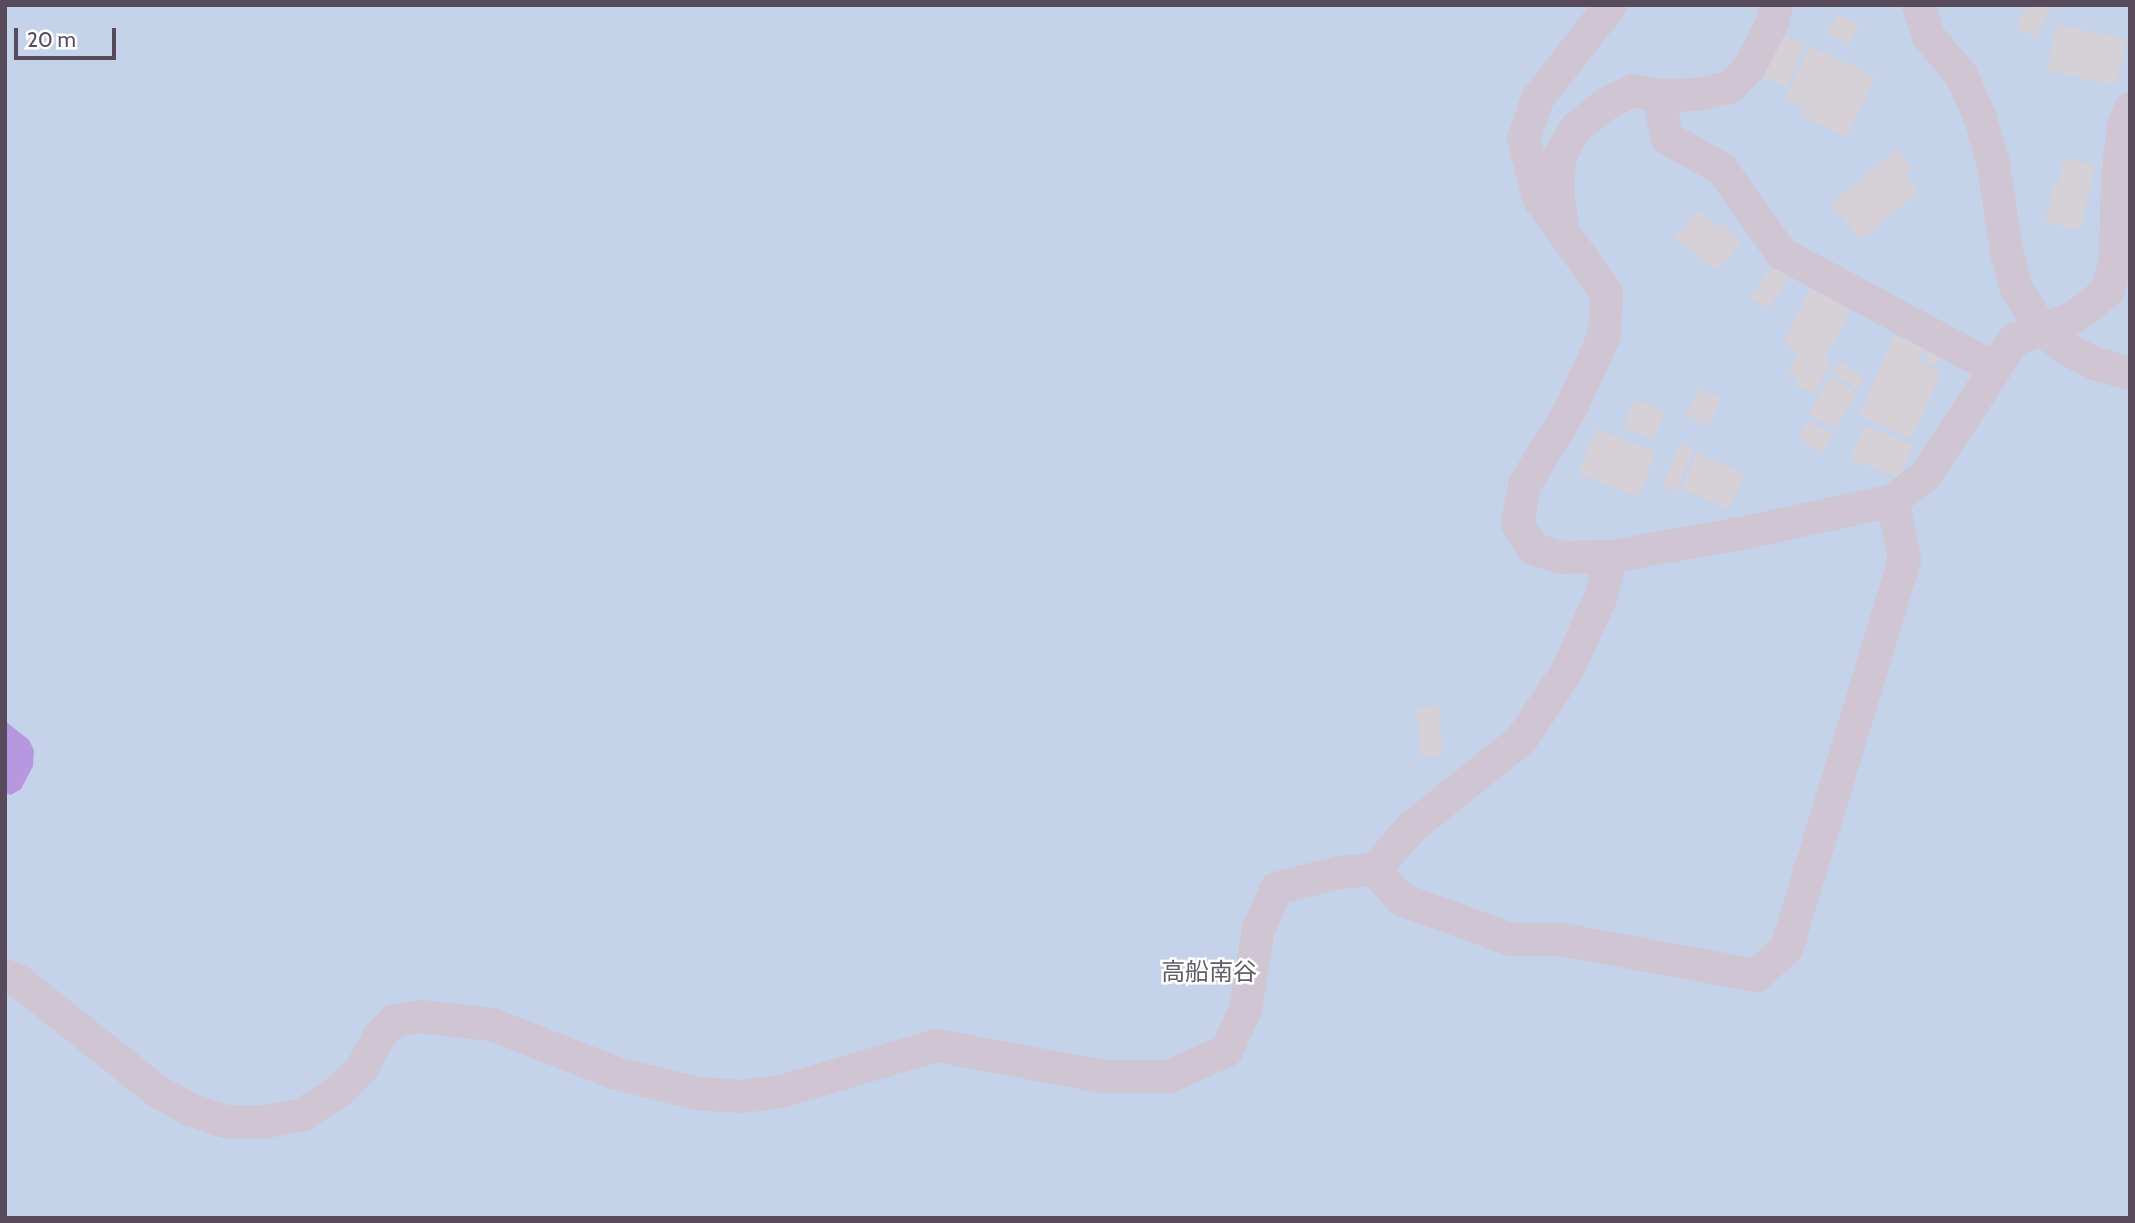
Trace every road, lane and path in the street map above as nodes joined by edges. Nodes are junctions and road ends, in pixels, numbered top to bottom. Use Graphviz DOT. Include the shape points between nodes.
graph roads {
  1 [pos="1610,5"];
  2 [pos="1776,5"];
  3 [pos="1918,5"];
  4 [pos="1658,95"];
  5 [pos="2130,108"];
  6 [pos="2123,191"];
  7 [pos="1563,232"];
  8 [pos="2041,328"];
  9 [pos="1993,368"];
  10 [pos="2130,374"];
  11 [pos="1892,500"];
  12 [pos="1611,556"];
  13 [pos="1374,869"];
  14 [pos="5,975"];
  1 -- 7 [label="street" via="1537,98 1523,139 1539,199"];
  2 -- 4 [label="street" via="1749,67 1729,87"];
  3 -- 8 [label="street" via="1928,36 1961,75 1980,118 1993,164 2006,251 2017,288"];
  4 -- 7 [label="street" via="1633,90 1606,103 1576,128 1559,156 1557,195"];
  4 -- 9 [label="street" via="1667,138 1721,168 1781,253"];
  5 -- 6 [label="street" via="2123,127"];
  6 -- 8 [label="street" via="2107,291 2072,318"];
  7 -- 12 [label="street" via="1606,292 1604,335 1570,409 1524,484 1517,523 1532,548 1560,557"];
  8 -- 9 [label="street" via="2014,339"];
  8 -- 10 [label="street" via="2065,348"];
  9 -- 11 [label="street" via="1925,475"];
  11 -- 12 [label="street"];
  11 -- 13 [label="street" via="1904,559 1786,948 1756,975 1561,939 1511,939 1401,899"];
  12 -- 13 [label="street" via="1600,597 1567,670 1521,739 1411,827"];
  13 -- 14 [label="street" via="1276,888 1258,929 1245,1009 1226,1050 1169,1076 1102,1076 936,1045 780,1090 741,1096 697,1093 616,1073 492,1024 419,1016 393,1021 379,1035 362,1067 302,1114 261,1122 224,1121 157,1091 20,982"];
}
